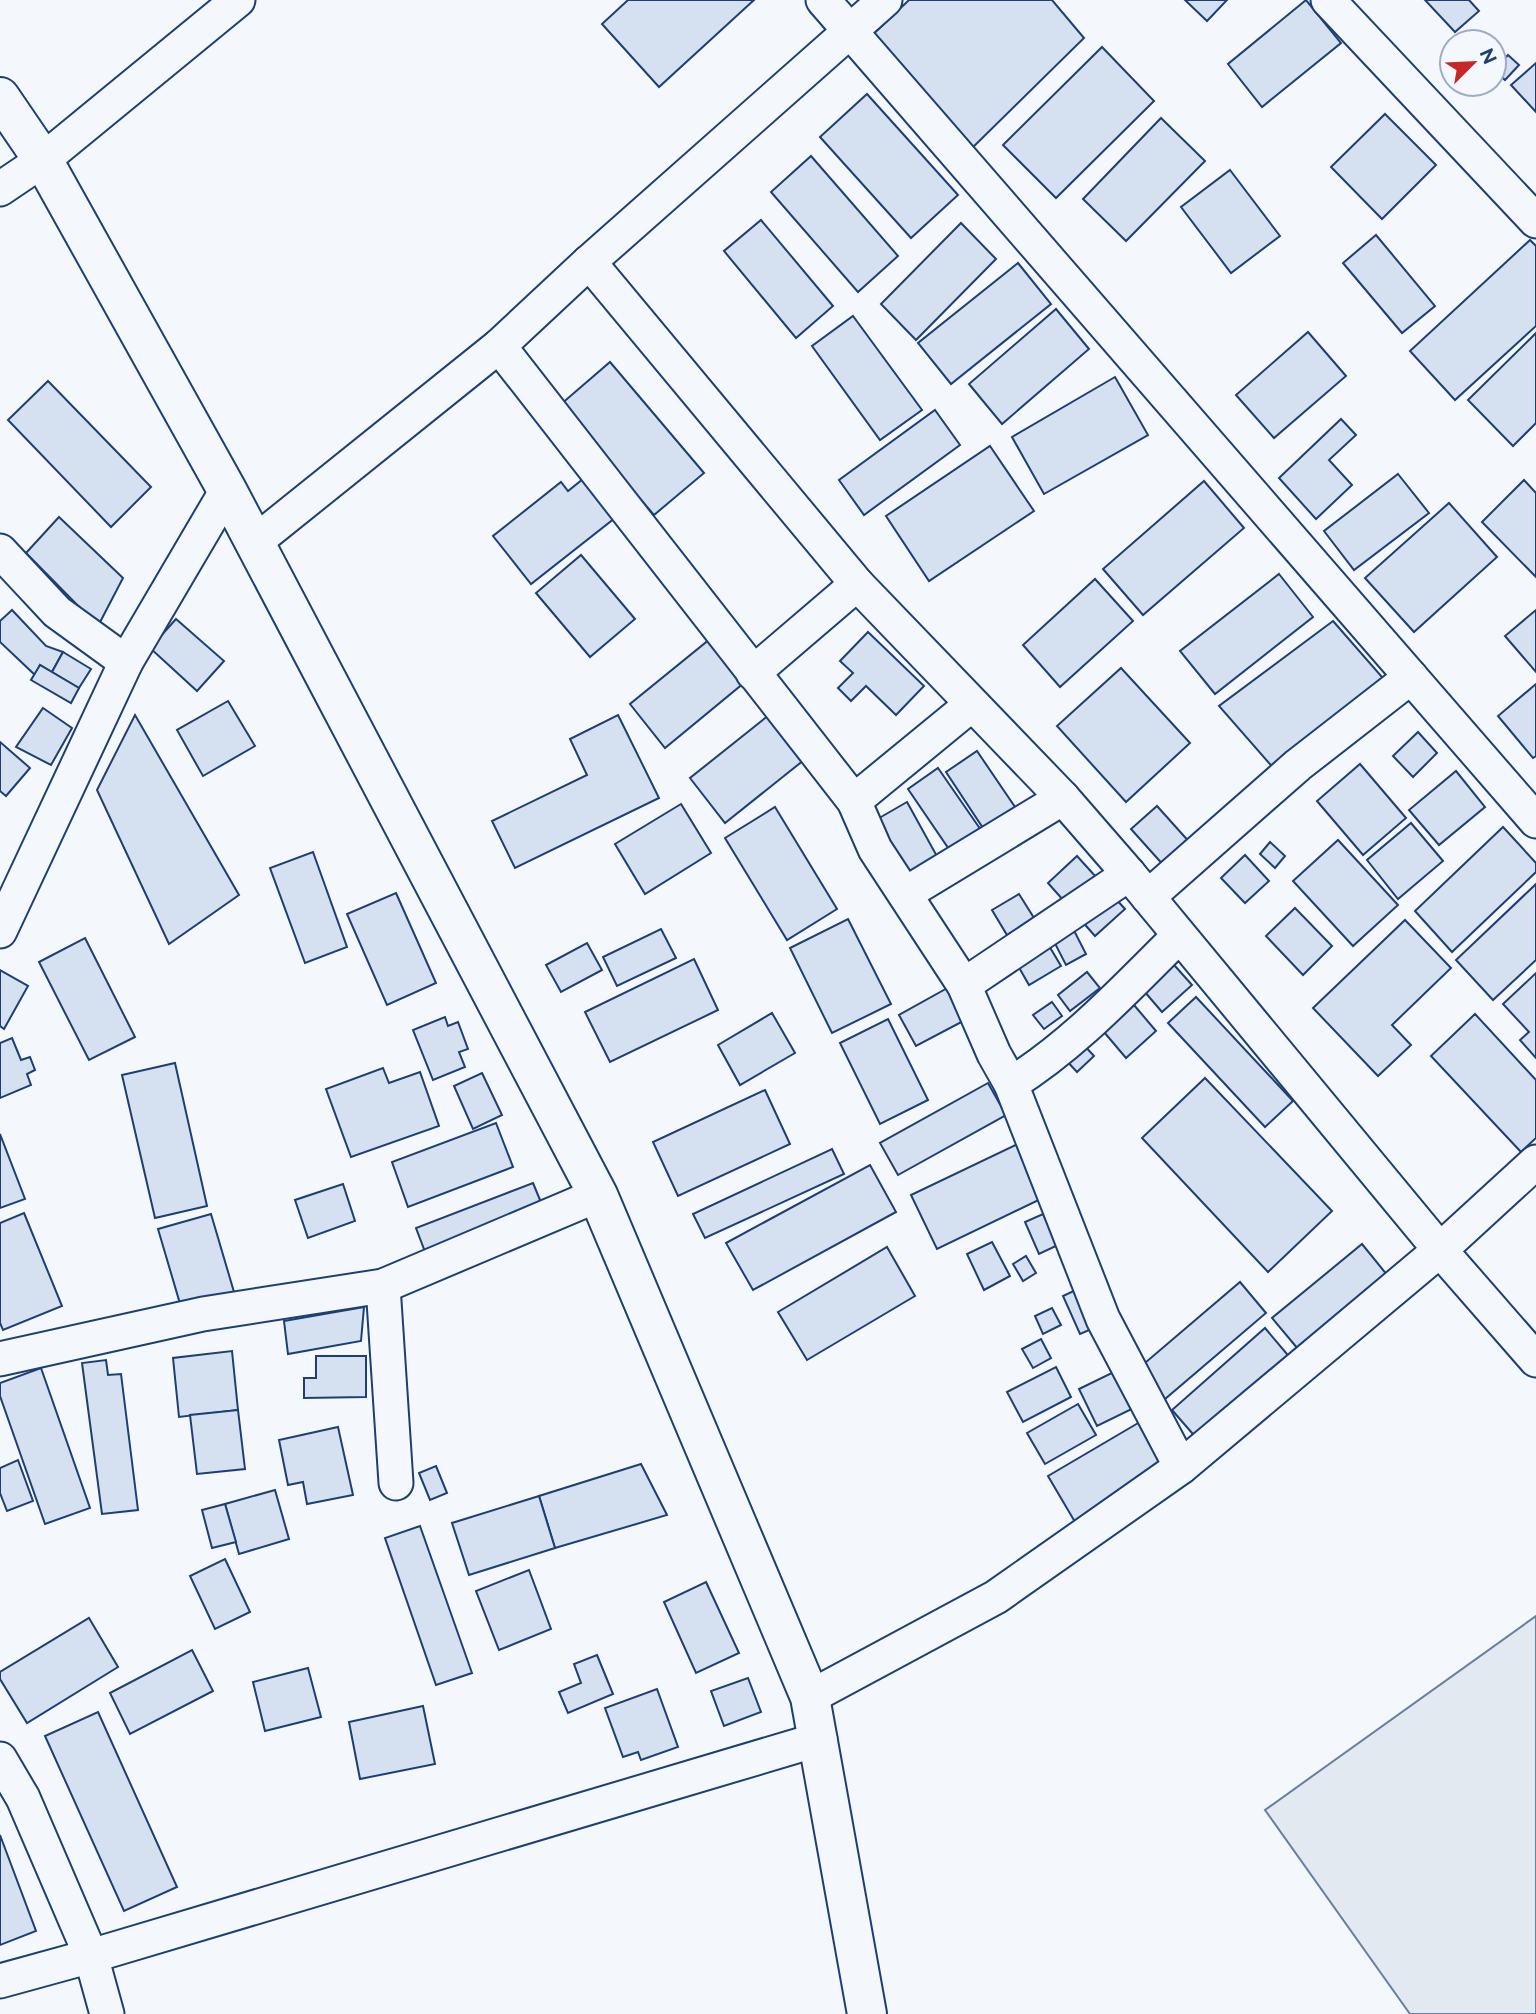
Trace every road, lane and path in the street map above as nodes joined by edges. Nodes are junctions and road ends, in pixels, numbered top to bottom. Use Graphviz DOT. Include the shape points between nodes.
graph roads {
  1 [pos="238,0"];
  2 [pos="823,0"];
  3 [pos="885,0"];
  4 [pos="1328,0"];
  5 [pos="850,32"];
  6 [pos="0,97"];
  7 [pos="43,160"];
  8 [pos="0,188"];
  9 [pos="1536,221"];
  10 [pos="589,262"];
  11 [pos="499,346"];
  12 [pos="227,490"];
  13 [pos="255,542"];
  14 [pos="0,551"];
  15 [pos="857,584"];
  16 [pos="126,662"];
  17 [pos="753,673"];
  18 [pos="1411,677"];
  19 [pos="971,705"];
  20 [pos="1063,798"];
  21 [pos="854,800"];
  22 [pos="1536,821"];
  23 [pos="1138,885"];
  24 [pos="905,894"];
  25 [pos="0,931"];
  26 [pos="1179,936"];
  27 [pos="964,985"];
  28 [pos="1011,1084"];
  29 [pos="1536,1162"];
  30 [pos="598,1195"];
  31 [pos="1440,1250"];
  32 [pos="383,1286"];
  33 [pos="0,1359"];
  34 [pos="1536,1360"];
  35 [pos="1181,1467"];
  36 [pos="396,1483"];
  37 [pos="810,1697"];
  38 [pos="820,1739"];
  39 [pos="0,1759"];
  40 [pos="91,1956"];
  41 [pos="0,1981"];
  42 [pos="107,2014"];
  43 [pos="867,2014"];
  1 -- 7 [label="street"];
  2 -- 5 [label="street"];
  3 -- 5 [label="street"];
  4 -- 9 [label="street"];
  5 -- 10 [label="street"];
  5 -- 18 [label="street"];
  6 -- 7 [label="street"];
  7 -- 8 [label="street"];
  7 -- 12 [label="street"];
  10 -- 11 [label="street"];
  10 -- 15 [label="street"];
  11 -- 13 [label="street"];
  11 -- 17 [label="street"];
  12 -- 13 [label="street"];
  12 -- 16 [label="street"];
  13 -- 30 [label="street"];
  14 -- 16 [label="street" via="57,612"];
  15 -- 17 [label="street"];
  15 -- 19 [label="street"];
  16 -- 25 [label="street"];
  17 -- 21 [label="street"];
  18 -- 22 [label="street"];
  18 -- 23 [label="street"];
  19 -- 20 [label="street"];
  19 -- 21 [label="street"];
  20 -- 23 [label="street"];
  20 -- 24 [label="street"];
  21 -- 24 [label="street" via="875,849"];
  23 -- 26 [label="street"];
  23 -- 27 [label="street"];
  24 -- 27 [label="street"];
  26 -- 28 [label="street" via="1079,1035"];
  26 -- 31 [label="street"];
  27 -- 28 [label="street"];
  28 -- 35 [label="street" via="1103,1319"];
  29 -- 31 [label="street"];
  30 -- 32 [label="street"];
  30 -- 37 [label="street"];
  31 -- 34 [label="street"];
  31 -- 35 [label="street"];
  32 -- 33 [label="street" via="203,1314"];
  32 -- 36 [label="street"];
  35 -- 37 [label="street" via="996,1597"];
  37 -- 38 [label="street"];
  38 -- 40 [label="street"];
  38 -- 43 [label="street"];
  39 -- 40 [label="street" via="23,1798"];
  40 -- 41 [label="street"];
  40 -- 42 [label="street"];
}
